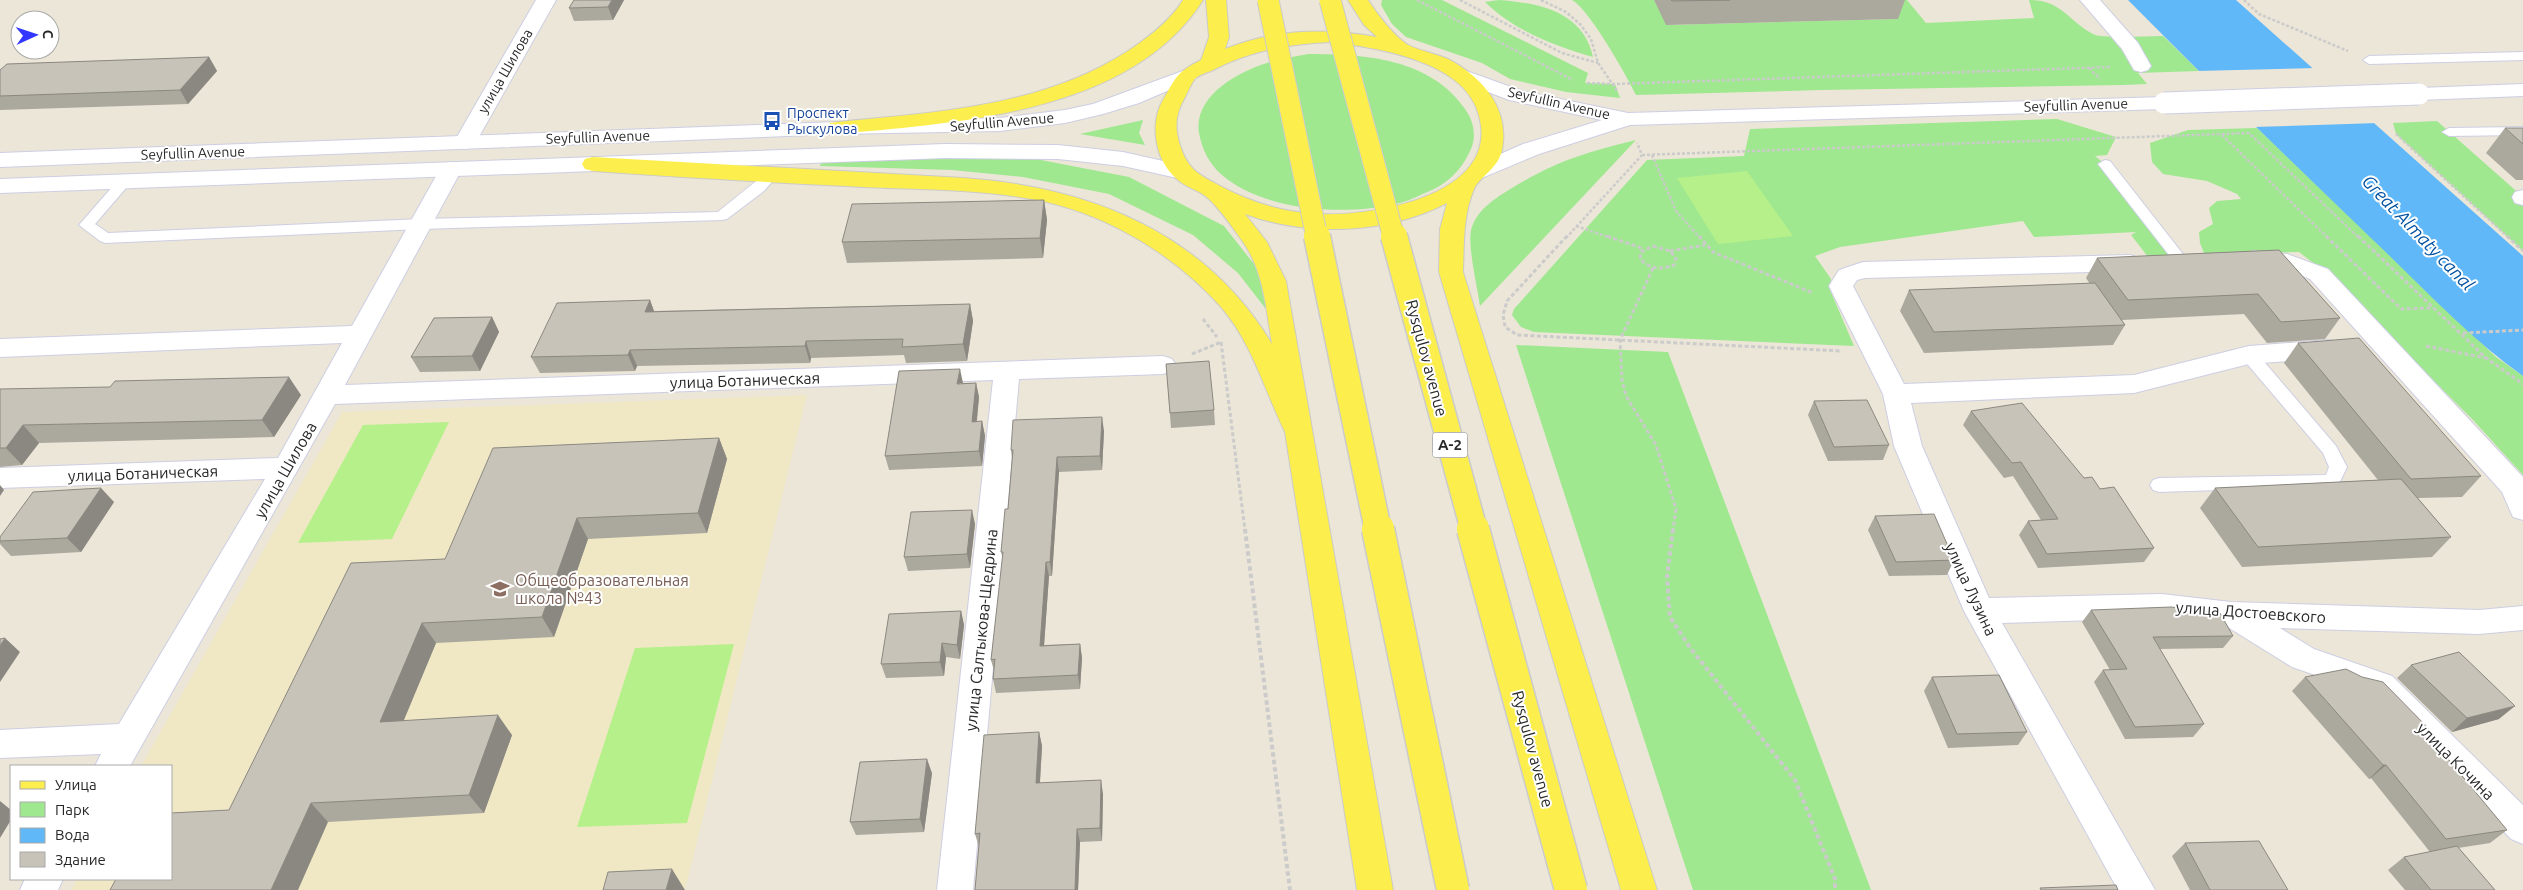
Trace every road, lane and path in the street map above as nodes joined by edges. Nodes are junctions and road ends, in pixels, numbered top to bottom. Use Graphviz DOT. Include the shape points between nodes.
graph roads {
  1 [pos="546,0"];
  2 [pos="1193,0"];
  3 [pos="1216,0"];
  4 [pos="1268,0"];
  5 [pos="1330,0"];
  6 [pos="1358,0"];
  7 [pos="1417,0"];
  8 [pos="1460,0"];
  9 [pos="1541,0"];
  10 [pos="2090,0"];
  11 [pos="2244,0"];
  12 [pos="1401,47"];
  13 [pos="2523,56"];
  14 [pos="2369,60"];
  15 [pos="1210,63"];
  16 [pos="1598,63"];
  17 [pos="2141,66"];
  18 [pos="2088,68"];
  19 [pos="1188,75"];
  20 [pos="1461,75"];
  21 [pos="2098,79"];
  22 [pos="1579,82"];
  23 [pos="1585,83"];
  24 [pos="1615,84"];
  25 [pos="2523,90"];
  26 [pos="838,128"];
  27 [pos="1632,128"];
  28 [pos="2523,131"];
  29 [pos="2449,132"];
  30 [pos="2221,134"];
  31 [pos="2396,134"];
  32 [pos="465,142"];
  33 [pos="1642,155"];
  34 [pos="1652,155"];
  35 [pos="0,160"];
  36 [pos="593,164"];
  37 [pos="2105,164"];
  38 [pos="450,169"];
  39 [pos="1182,172"];
  40 [pos="770,176"];
  41 [pos="1470,180"];
  42 [pos="125,181"];
  43 [pos="0,186"];
  44 [pos="1220,197"];
  45 [pos="421,224"];
  46 [pos="1576,226"];
  47 [pos="1706,245"];
  48 [pos="1644,249"];
  49 [pos="2523,250"];
  50 [pos="1670,251"];
  51 [pos="2229,260"];
  52 [pos="2191,261"];
  53 [pos="1653,268"];
  54 [pos="1848,287"];
  55 [pos="2433,308"];
  56 [pos="1197,311"];
  57 [pos="2523,330"];
  58 [pos="2462,333"];
  59 [pos="361,334"];
  60 [pos="1620,340"];
  61 [pos="2386,345"];
  62 [pos="0,348"];
  63 [pos="1876,353"];
  64 [pos="2249,355"];
  65 [pos="2486,358"];
  66 [pos="1163,365"];
  67 [pos="1007,370"];
  68 [pos="2523,384"];
  69 [pos="1896,394"];
  70 [pos="328,395"];
  71 [pos="1298,430"];
  72 [pos="286,468"];
  73 [pos="0,478"];
  74 [pos="2159,485"];
  75 [pos="2523,509"];
  76 [pos="1979,611"];
  77 [pos="2231,614"];
  78 [pos="2523,618"];
  79 [pos="128,738"];
  80 [pos="0,744"];
  81 [pos="113,765"];
  82 [pos="2523,828"];
  83 [pos="955,890"];
  84 [pos="1290,890"];
  85 [pos="1375,890"];
  86 [pos="1453,890"];
  87 [pos="1571,890"];
  88 [pos="1639,890"];
  89 [pos="1835,890"];
  90 [pos="2137,890"];
  1 -- 32 [label="street, улица Шилова"];
  2 -- 26 [label="main road" via="1170,29 1143,50 1112,71 1076,87 1035,101 977,112"];
  3 -- 15 [label="main road" via="1219,36"];
  4 -- 86 [label="main road, bridge"];
  5 -- 87 [label="main road, Rysqulov avenue / A-2, bridge"];
  6 -- 12 [label="main road" via="1371,21"];
  7 -- 22 [label="path"];
  8 -- 16 [label="path" via="1562,53"];
  9 -- 16 [label="path" via="1573,16 1595,46"];
  10 -- 17 [label="street" via="2131,47"];
  11 -- 14 [label="path" via="2259,14"];
  12 -- 15 [label="main road" via="1368,39 1330,36 1286,38 1242,48"];
  12 -- 20 [label="main road" via="1434,59"];
  13 -- 14 [label="lane"];
  15 -- 19 [label="main road"];
  16 -- 24 [label="path"];
  17 -- 18 [label="path"];
  18 -- 21 [label="path"];
  18 -- 24 [label="path"];
  19 -- 26 [label="street, Seyfullin Avenue" via="1133,99 1039,120 964,126"];
  19 -- 39 [label="main road" via="1165,114 1165,137"];
  20 -- 27 [label="street, Seyfullin Avenue" via="1516,96"];
  20 -- 41 [label="main road" via="1482,98 1493,120 1491,151"];
  23 -- 24 [label="path"];
  25 -- 27 [label="street, Seyfullin Avenue, bridge"];
  26 -- 32 [label="street, Seyfullin Avenue"];
  27 -- 33 [label="path"];
  27 -- 41 [label="street, Seyfullin Avenue" via="1531,149"];
  28 -- 29 [label="lane"];
  30 -- 34 [label="path"];
  30 -- 55 [label="path" via="2249,134"];
  30 -- 55 [label="path" via="2401,309"];
  31 -- 49 [label="path"];
  32 -- 35 [label="street, Seyfullin Avenue"];
  33 -- 34 [label="path"];
  33 -- 46 [label="path"];
  34 -- 47 [label="path" via="1676,211"];
  36 -- 38 [label="street, Seyfullin Avenue"];
  36 -- 39 [label="street, Seyfullin Avenue" via="945,151 1058,152 1123,159"];
  36 -- 40 [label="main road"];
  37 -- 52 [label="lane"];
  38 -- 42 [label="street, Seyfullin Avenue"];
  38 -- 45 [label="street, улица Шилова"];
  39 -- 44 [label="main road"];
  40 -- 45 [label="lane" via="722,216"];
  40 -- 71 [label="main road" via="980,186 1055,197 1120,220 1183,259 1229,301 1260,344"];
  41 -- 44 [label="main road" via="1414,211 1359,222 1279,217"];
  41 -- 88 [label="main road" via="1452,229 1451,272"];
  42 -- 43 [label="street, Seyfullin Avenue"];
  42 -- 45 [label="lane" via="86,225 104,238"];
  44 -- 71 [label="main road" via="1255,242 1274,281"];
  45 -- 59 [label="street, улица Шилова"];
  46 -- 48 [label="path"];
  46 -- 60 [label="path" via="1507,301 1504,328 1517,335"];
  47 -- 50 [label="path"];
  47 -- 54 [label="path" via="1725,258 1826,298"];
  48 -- 50 [label="path" via="1654,246"];
  48 -- 53 [label="path" via="1640,259"];
  50 -- 53 [label="path" via="1676,258 1674,265"];
  51 -- 61 [label="street" via="2277,258 2319,274"];
  52 -- 54 [label="street" via="1863,270"];
  53 -- 60 [label="path"];
  54 -- 63 [label="street, улица Лузина"];
  55 -- 58 [label="path"];
  56 -- 84 [label="path" via="1221,342"];
  57 -- 58 [label="path"];
  58 -- 65 [label="path"];
  59 -- 62 [label="street"];
  59 -- 70 [label="street, улица Шилова"];
  60 -- 63 [label="path"];
  60 -- 89 [label="path" via="1626,396 1656,445 1676,509 1667,576 1670,618 1691,650 1795,780 1835,879"];
  61 -- 64 [label="street"];
  61 -- 65 [label="path" via="2448,349"];
  61 -- 75 [label="street" via="2515,487"];
  63 -- 69 [label="street, улица Лузина"];
  64 -- 69 [label="street" via="2134,384"];
  64 -- 74 [label="lane" via="2330,450 2338,467 2332,481"];
  65 -- 68 [label="path"];
  66 -- 67 [label="street, улица Ботаническая"];
  67 -- 70 [label="street, улица Ботаническая"];
  67 -- 83 [label="street, улица Салтыкова-Щедрина"];
  69 -- 76 [label="street, улица Лузина" via="1908,446"];
  70 -- 72 [label="street, улица Шилова"];
  71 -- 85 [label="main road"];
  72 -- 73 [label="street, улица Ботаническая"];
  72 -- 79 [label="street, улица Шилова"];
  76 -- 77 [label="street, улица Достоевского" via="2162,606"];
  76 -- 90 [label="street, улица Лузина"];
  77 -- 78 [label="street, улица Достоевского" via="2479,622"];
  77 -- 82 [label="street, улица Кочина" via="2304,658 2380,685"];
  79 -- 80 [label="street"];
  79 -- 81 [label="street, улица Шилова"];
}
